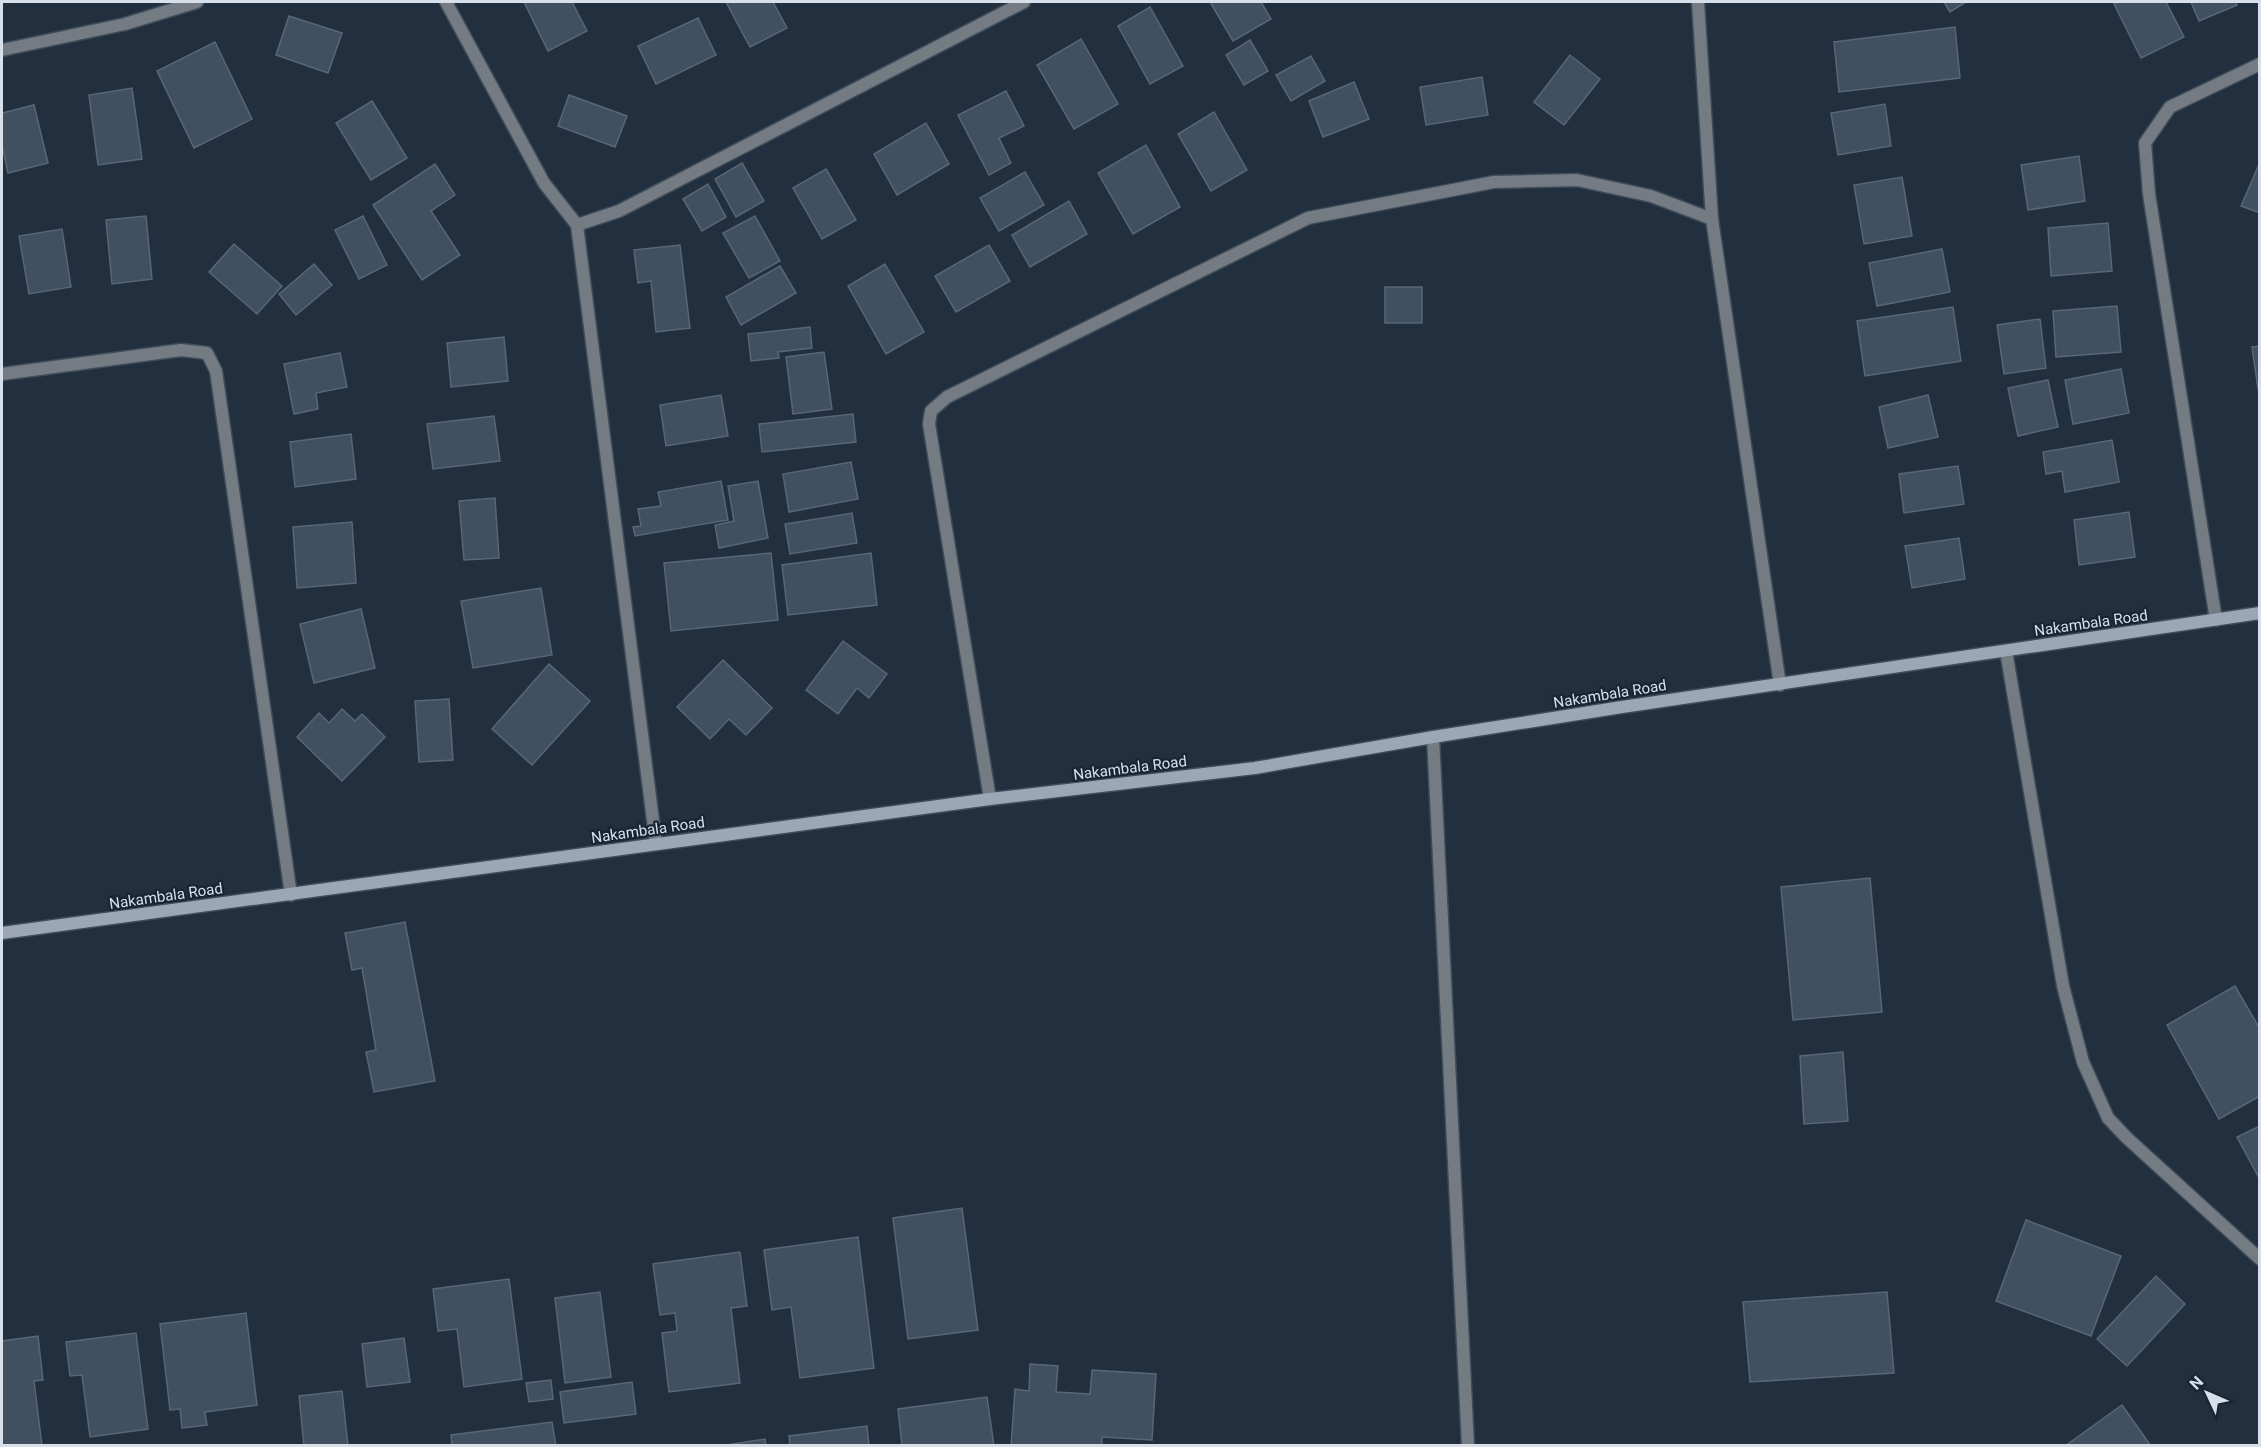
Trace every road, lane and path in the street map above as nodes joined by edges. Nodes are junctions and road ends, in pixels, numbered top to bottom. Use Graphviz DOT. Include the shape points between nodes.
graph roads {
  1 [pos="197,2"];
  2 [pos="446,2"];
  3 [pos="1024,2"];
  4 [pos="1698,2"];
  5 [pos="2,50"];
  6 [pos="2259,64"];
  7 [pos="1712,219"];
  8 [pos="577,225"];
  9 [pos="2,374"];
  10 [pos="2259,613"];
  11 [pos="2216,620"];
  12 [pos="2006,651"];
  13 [pos="1780,685"];
  14 [pos="1433,737"];
  15 [pos="990,799"];
  16 [pos="656,844"];
  17 [pos="291,895"];
  18 [pos="2,933"];
  19 [pos="2259,1259"];
  20 [pos="1468,1446"];
  1 -- 5 [label="street" via="125,24"];
  2 -- 8 [label="street" via="544,183"];
  3 -- 8 [label="street" via="619,211"];
  4 -- 7 [label="street"];
  6 -- 11 [label="street" via="2170,107 2145,143 2149,194"];
  7 -- 13 [label="street"];
  7 -- 15 [label="street" via="1651,196 1577,180 1494,182 1308,218 947,397 931,411 929,424"];
  8 -- 16 [label="street"];
  9 -- 17 [label="street" via="181,350 207,353 216,371"];
  10 -- 11 [label="main road, Nakambala Road"];
  11 -- 12 [label="main road, Nakambala Road"];
  12 -- 13 [label="main road, Nakambala Road"];
  12 -- 19 [label="street" via="2063,986 2083,1062 2108,1118"];
  13 -- 14 [label="main road, Nakambala Road"];
  14 -- 15 [label="main road, Nakambala Road" via="1255,768"];
  14 -- 20 [label="street"];
  15 -- 16 [label="main road, Nakambala Road"];
  16 -- 17 [label="main road, Nakambala Road"];
  17 -- 18 [label="main road, Nakambala Road"];
}
